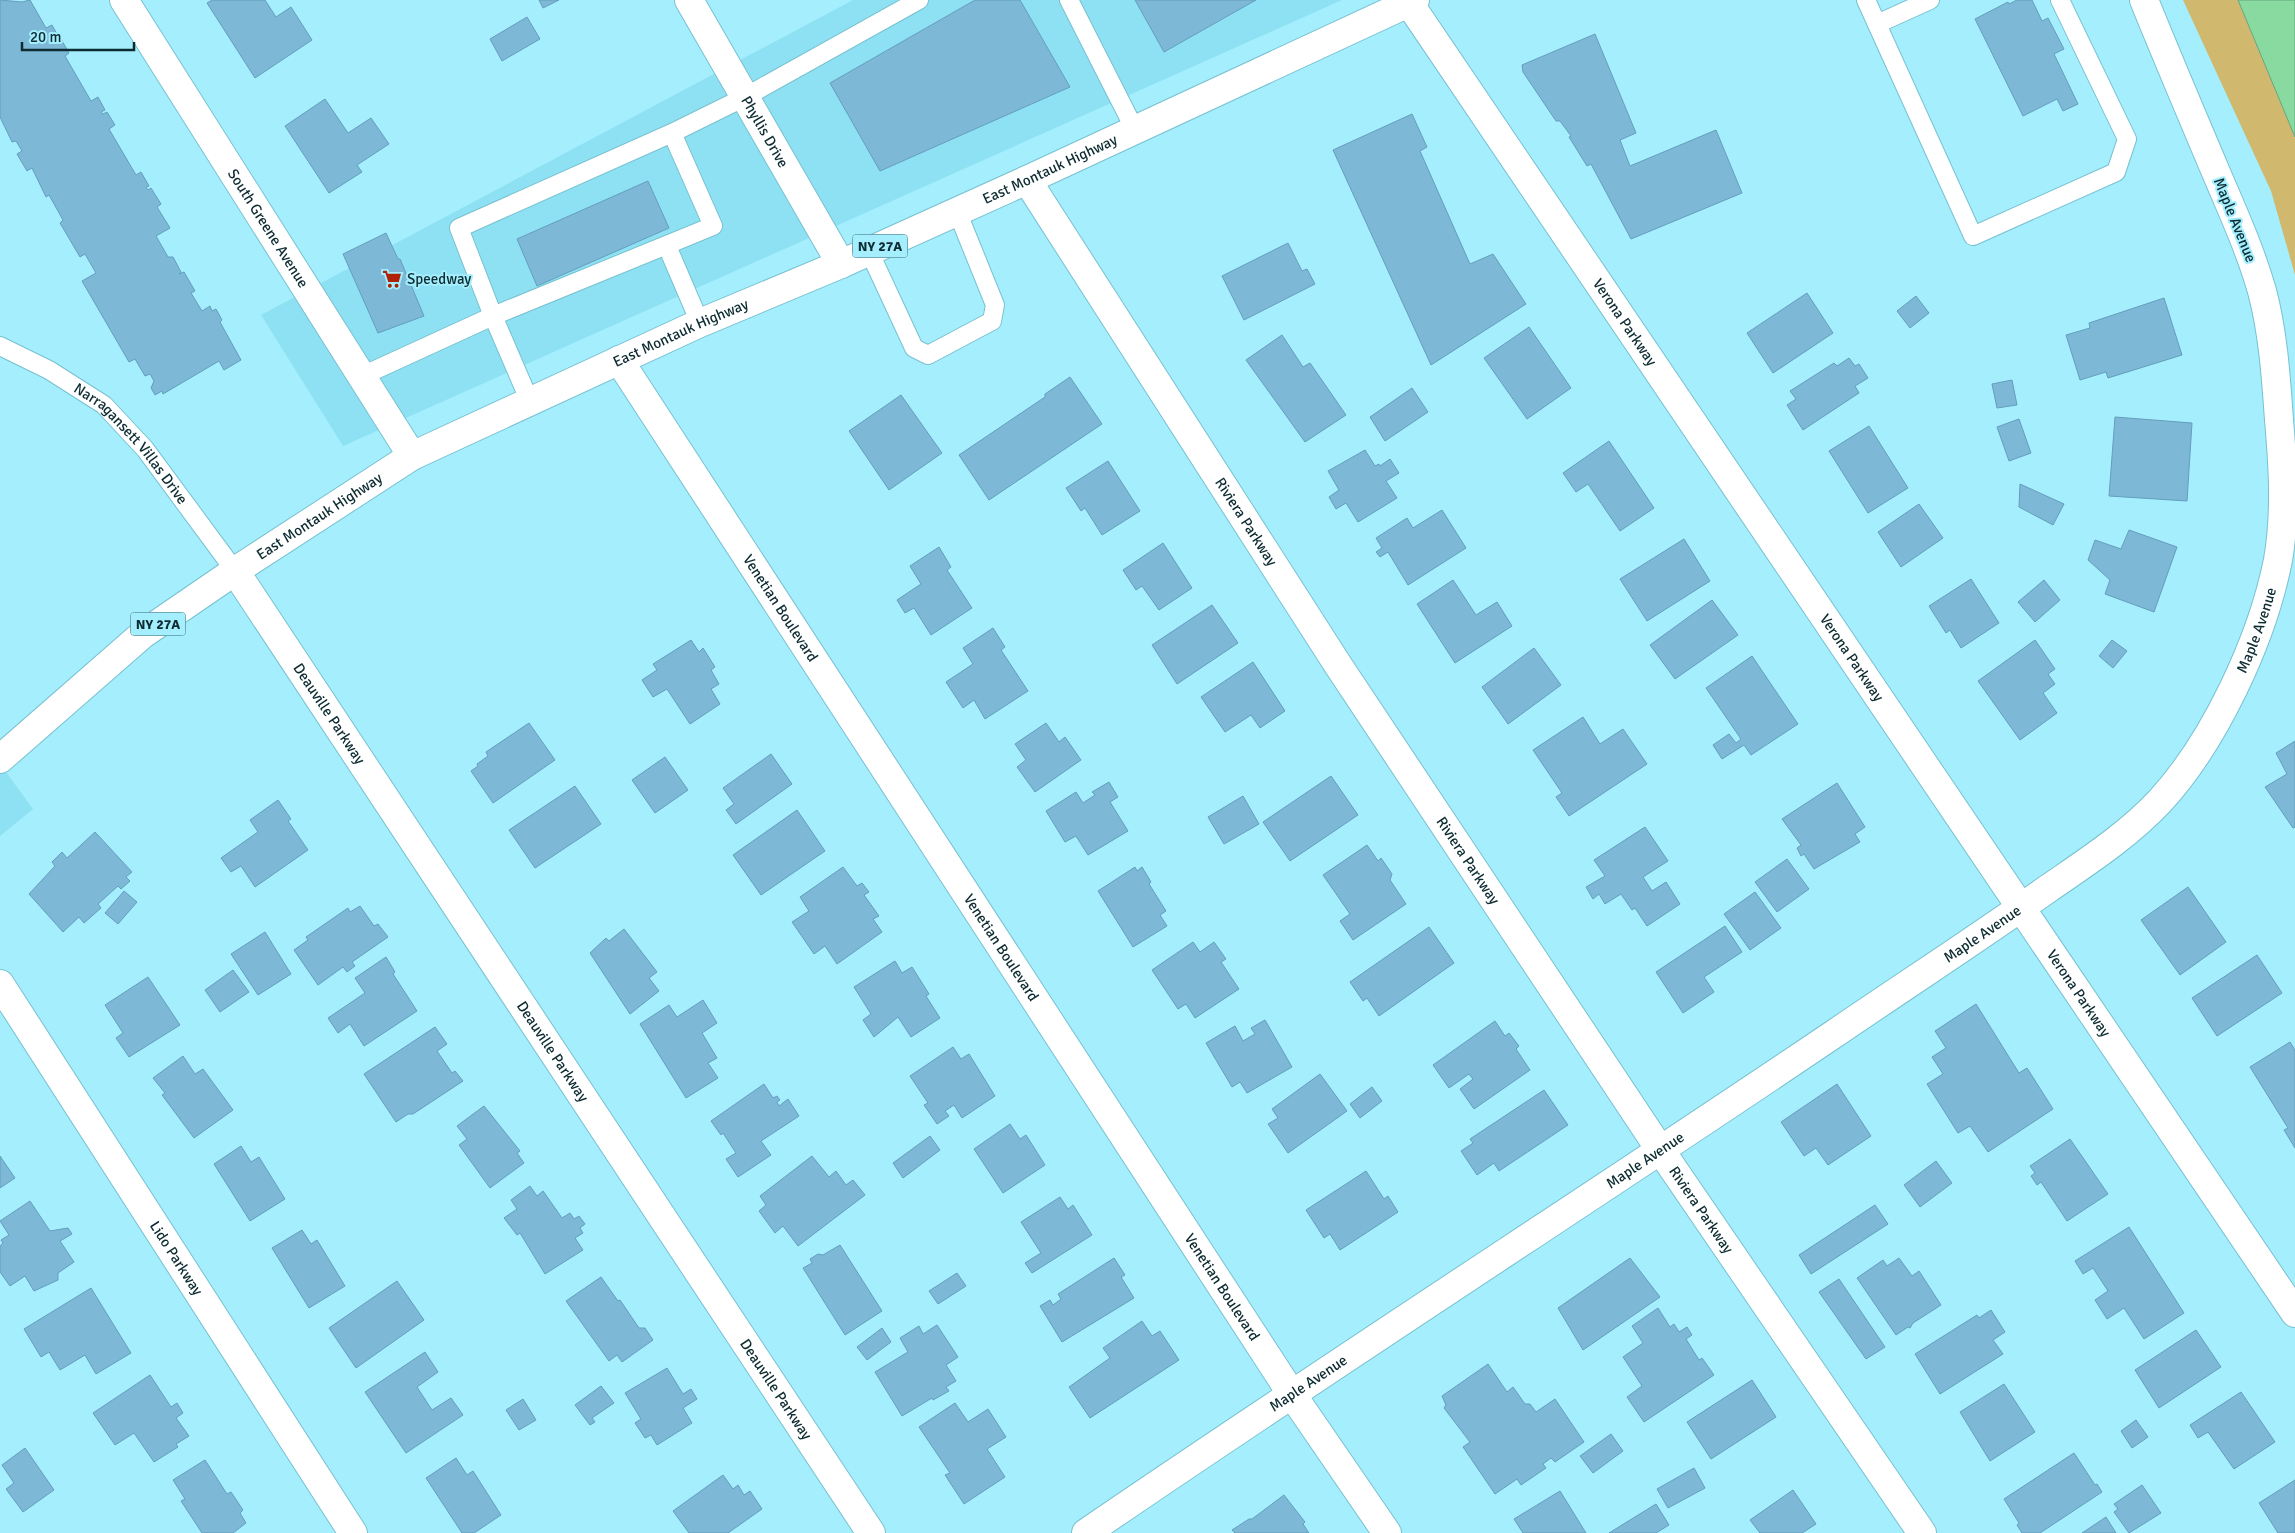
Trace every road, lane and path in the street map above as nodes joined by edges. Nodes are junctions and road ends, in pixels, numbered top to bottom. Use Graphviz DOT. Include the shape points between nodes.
graph roads {
  1 [pos="124,0"];
  2 [pos="689,0"];
  3 [pos="919,0"];
  4 [pos="1069,0"];
  5 [pos="1866,0"];
  6 [pos="1930,0"];
  7 [pos="2060,0"];
  8 [pos="2144,0"];
  9 [pos="1411,1"];
  10 [pos="1877,24"];
  11 [pos="745,98"];
  12 [pos="1135,130"];
  13 [pos="672,133"];
  14 [pos="1027,180"];
  15 [pos="957,211"];
  16 [pos="667,246"];
  17 [pos="869,251"];
  18 [pos="842,264"];
  19 [pos="493,316"];
  20 [pos="700,323"];
  21 [pos="0,346"];
  22 [pos="619,360"];
  23 [pos="362,376"];
  24 [pos="530,402"];
  25 [pos="412,456"];
  26 [pos="2289,534"];
  27 [pos="235,571"];
  28 [pos="0,759"];
  29 [pos="2022,907"];
  30 [pos="0,984"];
  31 [pos="1661,1151"];
  32 [pos="2295,1313"];
  33 [pos="1291,1393"];
  34 [pos="353,1533"];
  35 [pos="871,1533"];
  36 [pos="1086,1533"];
  37 [pos="1387,1533"];
  38 [pos="1922,1533"];
  1 -- 23 [label="street, South Greene Avenue"];
  2 -- 11 [label="street, Phyllis Drive"];
  3 -- 11 [label="lane"];
  4 -- 12 [label="lane"];
  5 -- 10 [label="lane"];
  6 -- 10 [label="lane"];
  7 -- 10 [label="lane" via="2127,139 2116,172 1973,236"];
  8 -- 26 [label="street, Maple Avenue" via="2250,253 2263,296 2271,344"];
  9 -- 12 [label="street, East Montauk Highway / NY 27A"];
  9 -- 29 [label="street, Verona Parkway"];
  11 -- 13 [label="lane"];
  11 -- 18 [label="street, Phyllis Drive"];
  12 -- 14 [label="street, East Montauk Highway / NY 27A"];
  13 -- 16 [label="lane" via="713,226"];
  13 -- 19 [label="lane" via="459,228"];
  14 -- 15 [label="street, East Montauk Highway / NY 27A"];
  14 -- 31 [label="street, Riviera Parkway" via="1344,674"];
  15 -- 17 [label="street, East Montauk Highway / NY 27A"];
  15 -- 17 [label="lane" via="995,305 992,321 928,355 914,348"];
  16 -- 19 [label="lane"];
  16 -- 20 [label="lane"];
  17 -- 18 [label="street, East Montauk Highway / NY 27A"];
  18 -- 20 [label="street, East Montauk Highway / NY 27A"];
  19 -- 23 [label="lane"];
  19 -- 24 [label="lane"];
  20 -- 22 [label="street, East Montauk Highway / NY 27A"];
  21 -- 27 [label="lane, Narragansett Villas Drive" via="49,370 104,404 145,449"];
  22 -- 24 [label="street, East Montauk Highway / NY 27A"];
  22 -- 33 [label="street, Venetian Boulevard"];
  23 -- 25 [label="street, South Greene Avenue"];
  24 -- 25 [label="street, East Montauk Highway / NY 27A"];
  25 -- 27 [label="street, East Montauk Highway / NY 27A"];
  26 -- 29 [label="street, Maple Avenue" via="2254,638 2217,722 2191,762 2161,799 2125,835"];
  27 -- 28 [label="street, East Montauk Highway / NY 27A" via="143,634"];
  27 -- 35 [label="street, Deauville Parkway"];
  29 -- 31 [label="street, Maple Avenue"];
  29 -- 32 [label="street, Verona Parkway"];
  30 -- 34 [label="street, Lido Parkway"];
  31 -- 33 [label="street, Maple Avenue"];
  31 -- 38 [label="street, Riviera Parkway"];
  33 -- 36 [label="street, Maple Avenue"];
  33 -- 37 [label="street, Venetian Boulevard"];
}
